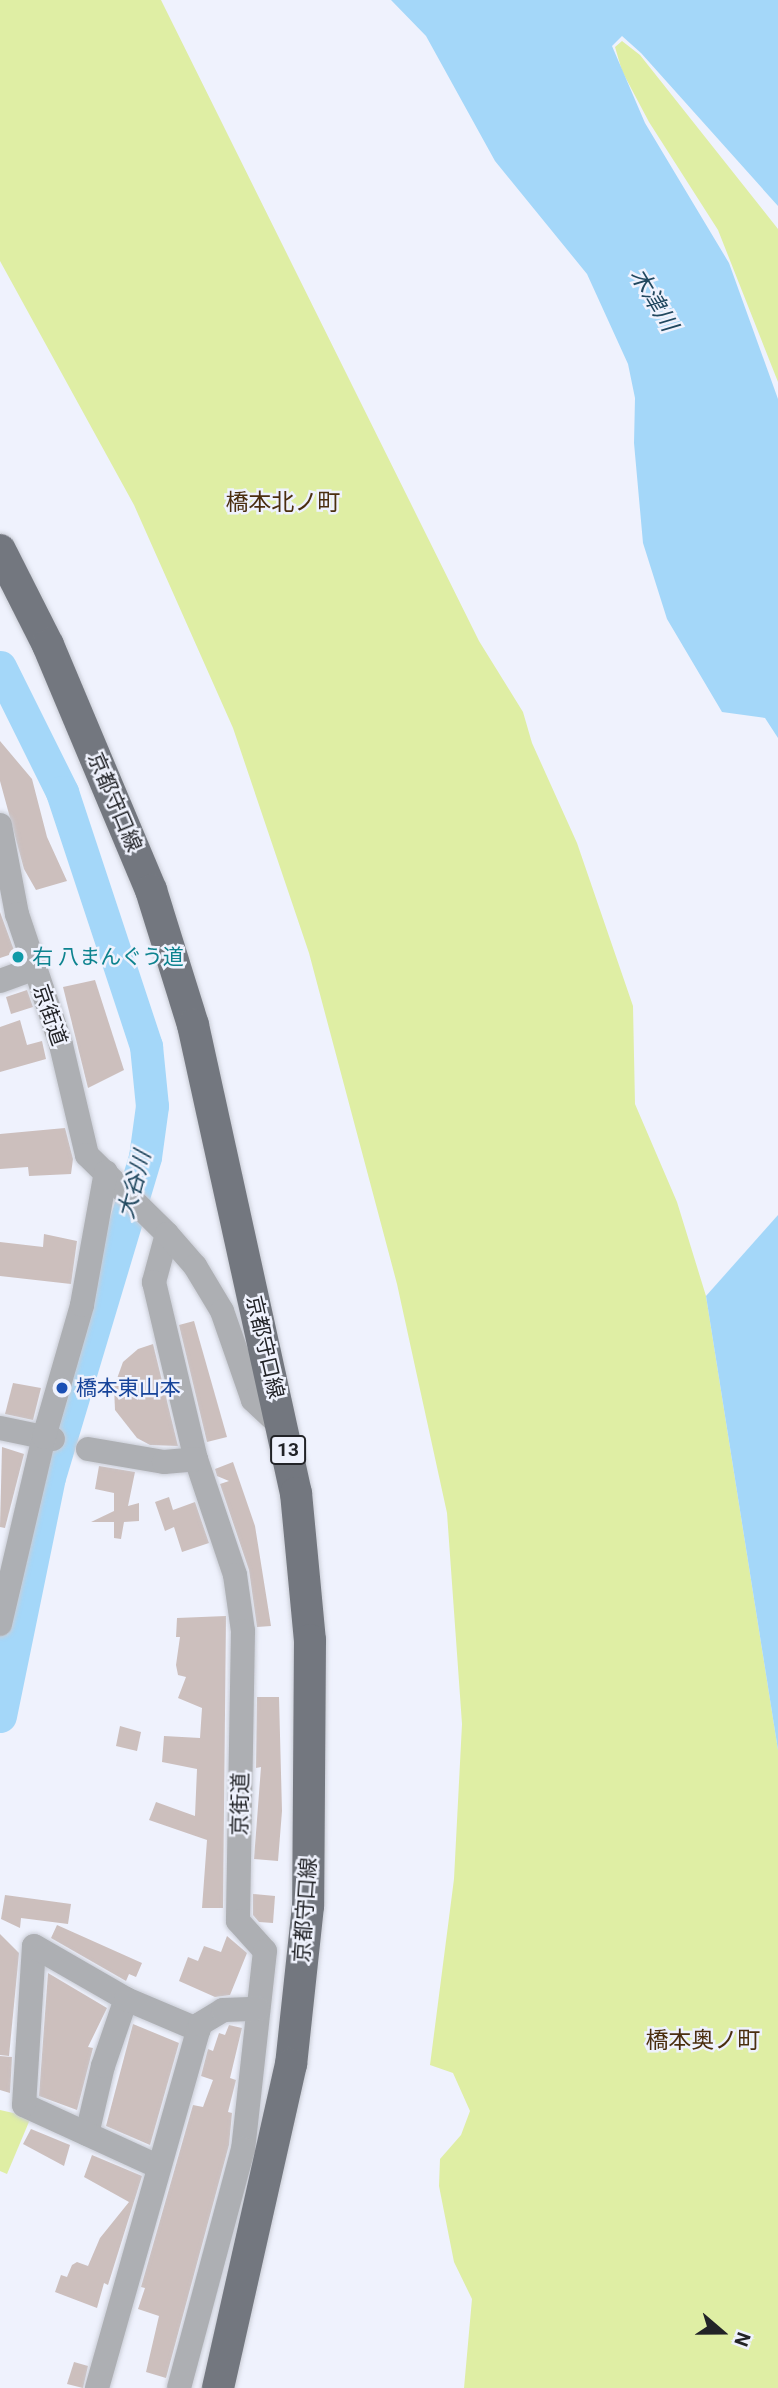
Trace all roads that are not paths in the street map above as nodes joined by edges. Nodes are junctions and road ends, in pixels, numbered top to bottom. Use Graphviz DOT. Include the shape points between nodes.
graph roads {
  1 [pos="0,550"];
  2 [pos="0,825"];
  3 [pos="33,969"];
  4 [pos="0,981"];
  5 [pos="106,1172"];
  6 [pos="161,1226"];
  7 [pos="0,1428"];
  8 [pos="284,1429"];
  9 [pos="49,1438"];
  10 [pos="88,1449"];
  11 [pos="196,1459"];
  12 [pos="0,1624"];
  13 [pos="126,1999"];
  14 [pos="258,2009"];
  15 [pos="198,2030"];
  16 [pos="87,2134"];
  17 [pos="157,2166"];
  18 [pos="97,2388"];
  19 [pos="179,2388"];
  20 [pos="218,2388"];
  1 -- 8 [label="main road, 京都守口線 / 13" via="48,645 151,890 193,1025"];
  2 -- 3 [label="street, 京街道"];
  3 -- 4 [label="street"];
  3 -- 5 [label="street, 京街道" via="61,1045 86,1155"];
  5 -- 6 [label="street, 京街道"];
  5 -- 9 [label="street" via="82,1305"];
  6 -- 8 [label="street, 京街道" via="195,1266 222,1311 253,1400"];
  6 -- 11 [label="street, 京街道" via="154,1282"];
  7 -- 9 [label="street"];
  8 -- 20 [label="main road, 京都守口線 / 13" via="296,1493 310,1640 308,1906 290,2064"];
  9 -- 12 [label="street"];
  10 -- 11 [label="street" via="164,1462"];
  11 -- 14 [label="street, 京街道" via="235,1575 243,1631 238,1921 265,1951"];
  13 -- 15 [label="street"];
  13 -- 16 [label="street" via="103,2066"];
  13 -- 16 [label="street" via="34,1946 24,2105"];
  14 -- 15 [label="street" via="223,2010"];
  14 -- 19 [label="street, 京街道" via="243,2149"];
  15 -- 17 [label="street"];
  16 -- 17 [label="street"];
  17 -- 18 [label="street"];
}
